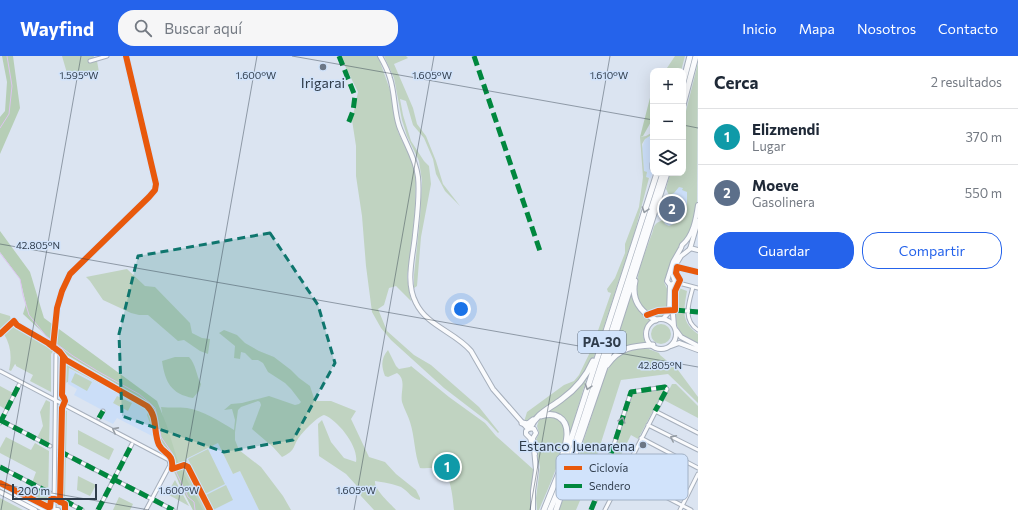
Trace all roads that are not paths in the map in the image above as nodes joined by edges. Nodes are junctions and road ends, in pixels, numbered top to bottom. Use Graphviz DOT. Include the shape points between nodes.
graph roads {
  1 [pos="108,56"];
  2 [pos="126,56"];
  3 [pos="380,56"];
  4 [pos="690,56"];
  5 [pos="696,56"];
  6 [pos="98,57"];
  7 [pos="90,61"];
  8 [pos="686,71"];
  9 [pos="130,73"];
  10 [pos="683,104"];
  11 [pos="653,176"];
  12 [pos="656,176"];
  13 [pos="662,176"];
  14 [pos="666,176"];
  15 [pos="652,191"];
  16 [pos="698,205"];
  17 [pos="698,223"];
  18 [pos="686,242"];
  19 [pos="690,246"];
  20 [pos="681,248"];
  21 [pos="698,250"];
  22 [pos="686,252"];
  23 [pos="638,264"];
  24 [pos="672,281"];
  25 [pos="693,287"];
  26 [pos="698,288"];
  27 [pos="675,310"];
  28 [pos="688,310"];
  29 [pos="698,312"];
  30 [pos="663,319"];
  31 [pos="610,320"];
  32 [pos="656,320"];
  33 [pos="14,322"];
  34 [pos="675,328"];
  35 [pos="698,330"];
  36 [pos="0,334"];
  37 [pos="653,346"];
  38 [pos="698,346"];
  39 [pos="667,347"];
  40 [pos="698,350"];
  41 [pos="56,354"];
  42 [pos="605,367"];
  43 [pos="0,371"];
  44 [pos="19,385"];
  45 [pos="56,400"];
  46 [pos="103,410"];
  47 [pos="655,411"];
  48 [pos="516,416"];
  49 [pos="99,418"];
  50 [pos="534,420"];
  51 [pos="0,421"];
  52 [pos="522,423"];
  53 [pos="648,425"];
  54 [pos="529,429"];
  55 [pos="698,434"];
  56 [pos="532,438"];
  57 [pos="641,438"];
  58 [pos="132,444"];
  59 [pos="50,446"];
  60 [pos="698,450"];
  61 [pos="59,451"];
  62 [pos="563,454"];
  63 [pos="566,454"];
  64 [pos="572,454"];
  65 [pos="575,454"];
  66 [pos="611,454"];
  67 [pos="633,454"];
  68 [pos="671,454"];
  69 [pos="688,463"];
  70 [pos="0,467"];
  71 [pos="698,468"];
  72 [pos="698,474"];
  73 [pos="114,479"];
  74 [pos="556,479"];
  75 [pos="0,486"];
  76 [pos="556,486"];
  77 [pos="0,492"];
  78 [pos="688,493"];
  79 [pos="556,494"];
  80 [pos="150,498"];
  81 [pos="154,500"];
  82 [pos="559,500"];
  83 [pos="560,500"];
  84 [pos="595,500"];
  85 [pos="610,500"];
  86 [pos="672,500"];
  87 [pos="685,500"];
  88 [pos="682,505"];
  89 [pos="35,510"];
  90 [pos="45,510"];
  91 [pos="54,510"];
  92 [pos="82,510"];
  93 [pos="98,510"];
  94 [pos="146,510"];
  95 [pos="173,510"];
  96 [pos="533,510"];
  97 [pos="548,510"];
  98 [pos="556,510"];
  99 [pos="591,510"];
  100 [pos="605,510"];
  101 [pos="680,510"];
  102 [pos="692,510"];
  1 -- 6 [label="street"];
  2 -- 9 [label="street"];
  3 -- 48 [label="street" via="390,78 398,122 418,176 411,292 416,304 430,321 466,346 493,389"];
  4 -- 8 [label="highway"];
  5 -- 10 [label="highway"];
  6 -- 7 [label="street"];
  11 -- 15 [label="highway"];
  12 -- 15 [label="highway, PA-30"];
  13 -- 64 [label="highway, PA-30"];
  14 -- 23 [label="highway"];
  15 -- 31 [label="highway, PA-30, one-way"];
  16 -- 18 [label="street" via="694,225"];
  17 -- 19 [label="street"];
  18 -- 19 [label="street"];
  18 -- 20 [label="street"];
  19 -- 21 [label="street"];
  19 -- 22 [label="street"];
  20 -- 22 [label="street"];
  20 -- 24 [label="street" via="673,262"];
  22 -- 24 [label="street" via="678,261"];
  23 -- 32 [label="highway" via="634,285 636,301 645,313"];
  23 -- 42 [label="highway"];
  24 -- 25 [label="street"];
  24 -- 30 [label="street" via="669,312"];
  24 -- 34 [label="street"];
  25 -- 26 [label="street"];
  25 -- 28 [label="street"];
  27 -- 28 [label="street"];
  28 -- 29 [label="street"];
  28 -- 35 [label="street" via="691,324"];
  30 -- 32 [label="street"];
  30 -- 34 [label="street"];
  31 -- 50 [label="highway" via="603,332 594,361 584,378 570,393"];
  31 -- 63 [label="highway, PA-30, one-way"];
  32 -- 37 [label="street" via="650,324 646,333"];
  33 -- 36 [label="street"];
  34 -- 38 [label="street" via="681,337"];
  34 -- 39 [label="street" via="674,340"];
  37 -- 39 [label="street"];
  37 -- 42 [label="highway" via="626,348 616,354"];
  39 -- 40 [label="street" via="679,343"];
  41 -- 45 [label="street"];
  42 -- 65 [label="highway"];
  43 -- 45 [label="street"];
  44 -- 51 [label="street"];
  45 -- 91 [label="street"];
  94 -- 45 [label="street, one-way" via="170,465 169,460"];
  46 -- 49 [label="street"];
  47 -- 53 [label="street"];
  47 -- 55 [label="street"];
  66 -- 47 [label="street, one-way" via="631,392 665,387 667,389"];
  48 -- 52 [label="street"];
  48 -- 54 [label="street"];
  50 -- 52 [label="highway" via="528,424"];
  50 -- 54 [label="highway"];
  51 -- 59 [label="street"];
  52 -- 54 [label="street"];
  53 -- 57 [label="street"];
  60 -- 53 [label="street, one-way"];
  54 -- 56 [label="street" via="527,436"];
  54 -- 56 [label="street" via="536,433"];
  54 -- 62 [label="highway" via="537,419 547,414 561,418 567,433"];
  56 -- 96 [label="street" via="536,470"];
  57 -- 67 [label="street"];
  57 -- 68 [label="street"];
  58 -- 73 [label="street"];
  61 -- 73 [label="street"];
  69 -- 71 [label="street"];
  70 -- 92 [label="street"];
  72 -- 78 [label="street"];
  73 -- 80 [label="street"];
  73 -- 93 [label="street"];
  74 -- 97 [label="highway"];
  75 -- 90 [label="street"];
  76 -- 97 [label="highway, PA-30, one-way"];
  77 -- 89 [label="street"];
  79 -- 97 [label="highway, PA-30"];
  81 -- 95 [label="street"];
  82 -- 97 [label="highway"];
  83 -- 98 [label="highway"];
  99 -- 84 [label="street, one-way"];
  85 -- 100 [label="street"];
  86 -- 88 [label="street"];
  87 -- 88 [label="street"];
  88 -- 101 [label="street"];
  88 -- 102 [label="street"];
}
